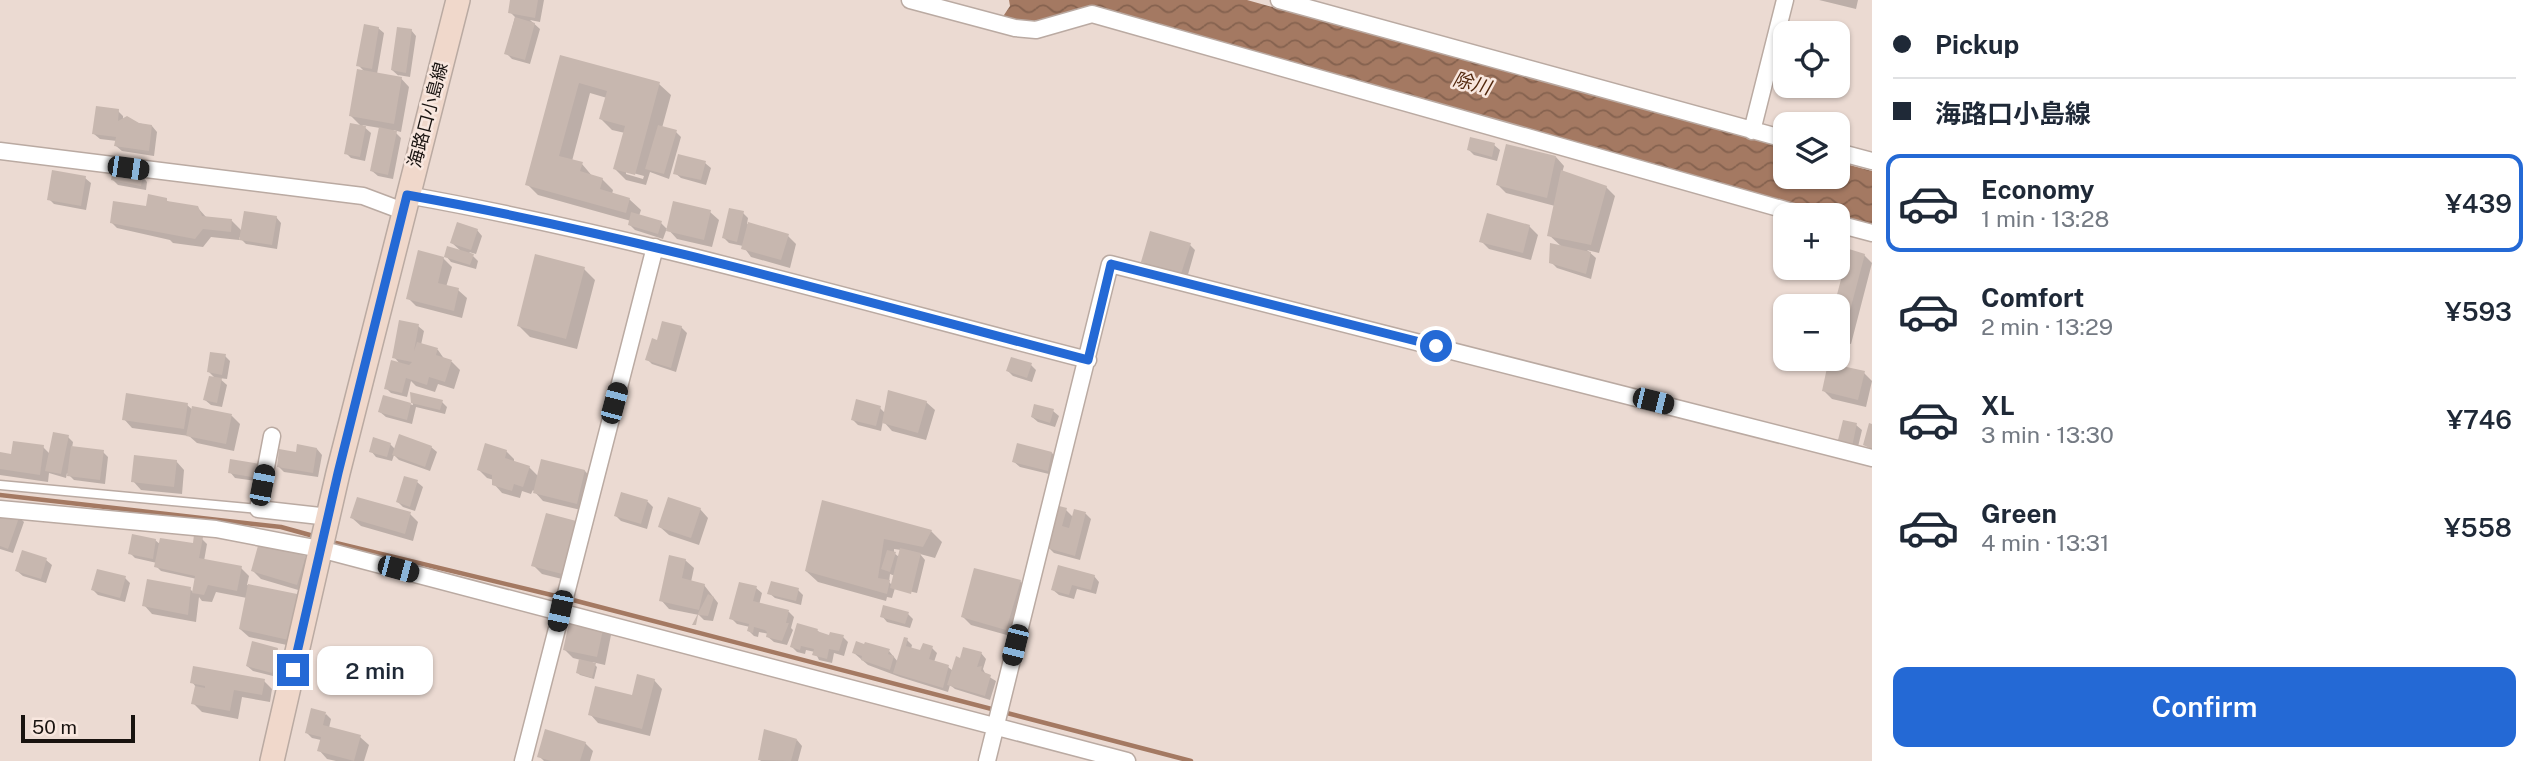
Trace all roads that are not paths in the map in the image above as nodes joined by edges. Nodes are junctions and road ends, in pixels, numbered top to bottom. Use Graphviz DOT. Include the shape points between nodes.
graph roads {
  1 [pos="458,0"];
  2 [pos="910,0"];
  3 [pos="1279,0"];
  4 [pos="1785,0"];
  5 [pos="1752,131"];
  6 [pos="1773,136"];
  7 [pos="0,151"];
  8 [pos="1850,155"];
  9 [pos="1872,161"];
  10 [pos="405,203"];
  11 [pos="1773,207"];
  12 [pos="1850,227"];
  13 [pos="1872,233"];
  14 [pos="655,247"];
  15 [pos="1088,360"];
  16 [pos="272,436"];
  17 [pos="1872,458"];
  18 [pos="0,485"];
  19 [pos="0,509"];
  20 [pos="258,509"];
  21 [pos="329,517"];
  22 [pos="320,549"];
  23 [pos="560,611"];
  24 [pos="995,726"];
  25 [pos="272,761"];
  26 [pos="523,761"];
  27 [pos="987,761"];
  28 [pos="1127,761"];
  1 -- 10 [label="main road, 海路口小島線"];
  2 -- 11 [label="street" via="1036,30 1092,14"];
  3 -- 5 [label="street"];
  4 -- 5 [label="street"];
  5 -- 6 [label="street"];
  7 -- 10 [label="street"];
  8 -- 9 [label="street"];
  10 -- 14 [label="street" via="513,214"];
  10 -- 21 [label="main road, 海路口小島線"];
  12 -- 13 [label="street"];
  14 -- 15 [label="street"];
  14 -- 23 [label="street"];
  15 -- 17 [label="street" via="1111,264"];
  15 -- 24 [label="street"];
  16 -- 20 [label="street"];
  18 -- 20 [label="lane"];
  19 -- 22 [label="street" via="216,529"];
  20 -- 21 [label="street"];
  21 -- 22 [label="main road, 海路口小島線"];
  22 -- 23 [label="street"];
  22 -- 25 [label="main road, 海路口小島線"];
  23 -- 24 [label="street"];
  23 -- 26 [label="street"];
  24 -- 27 [label="street"];
  24 -- 28 [label="street"];
}
